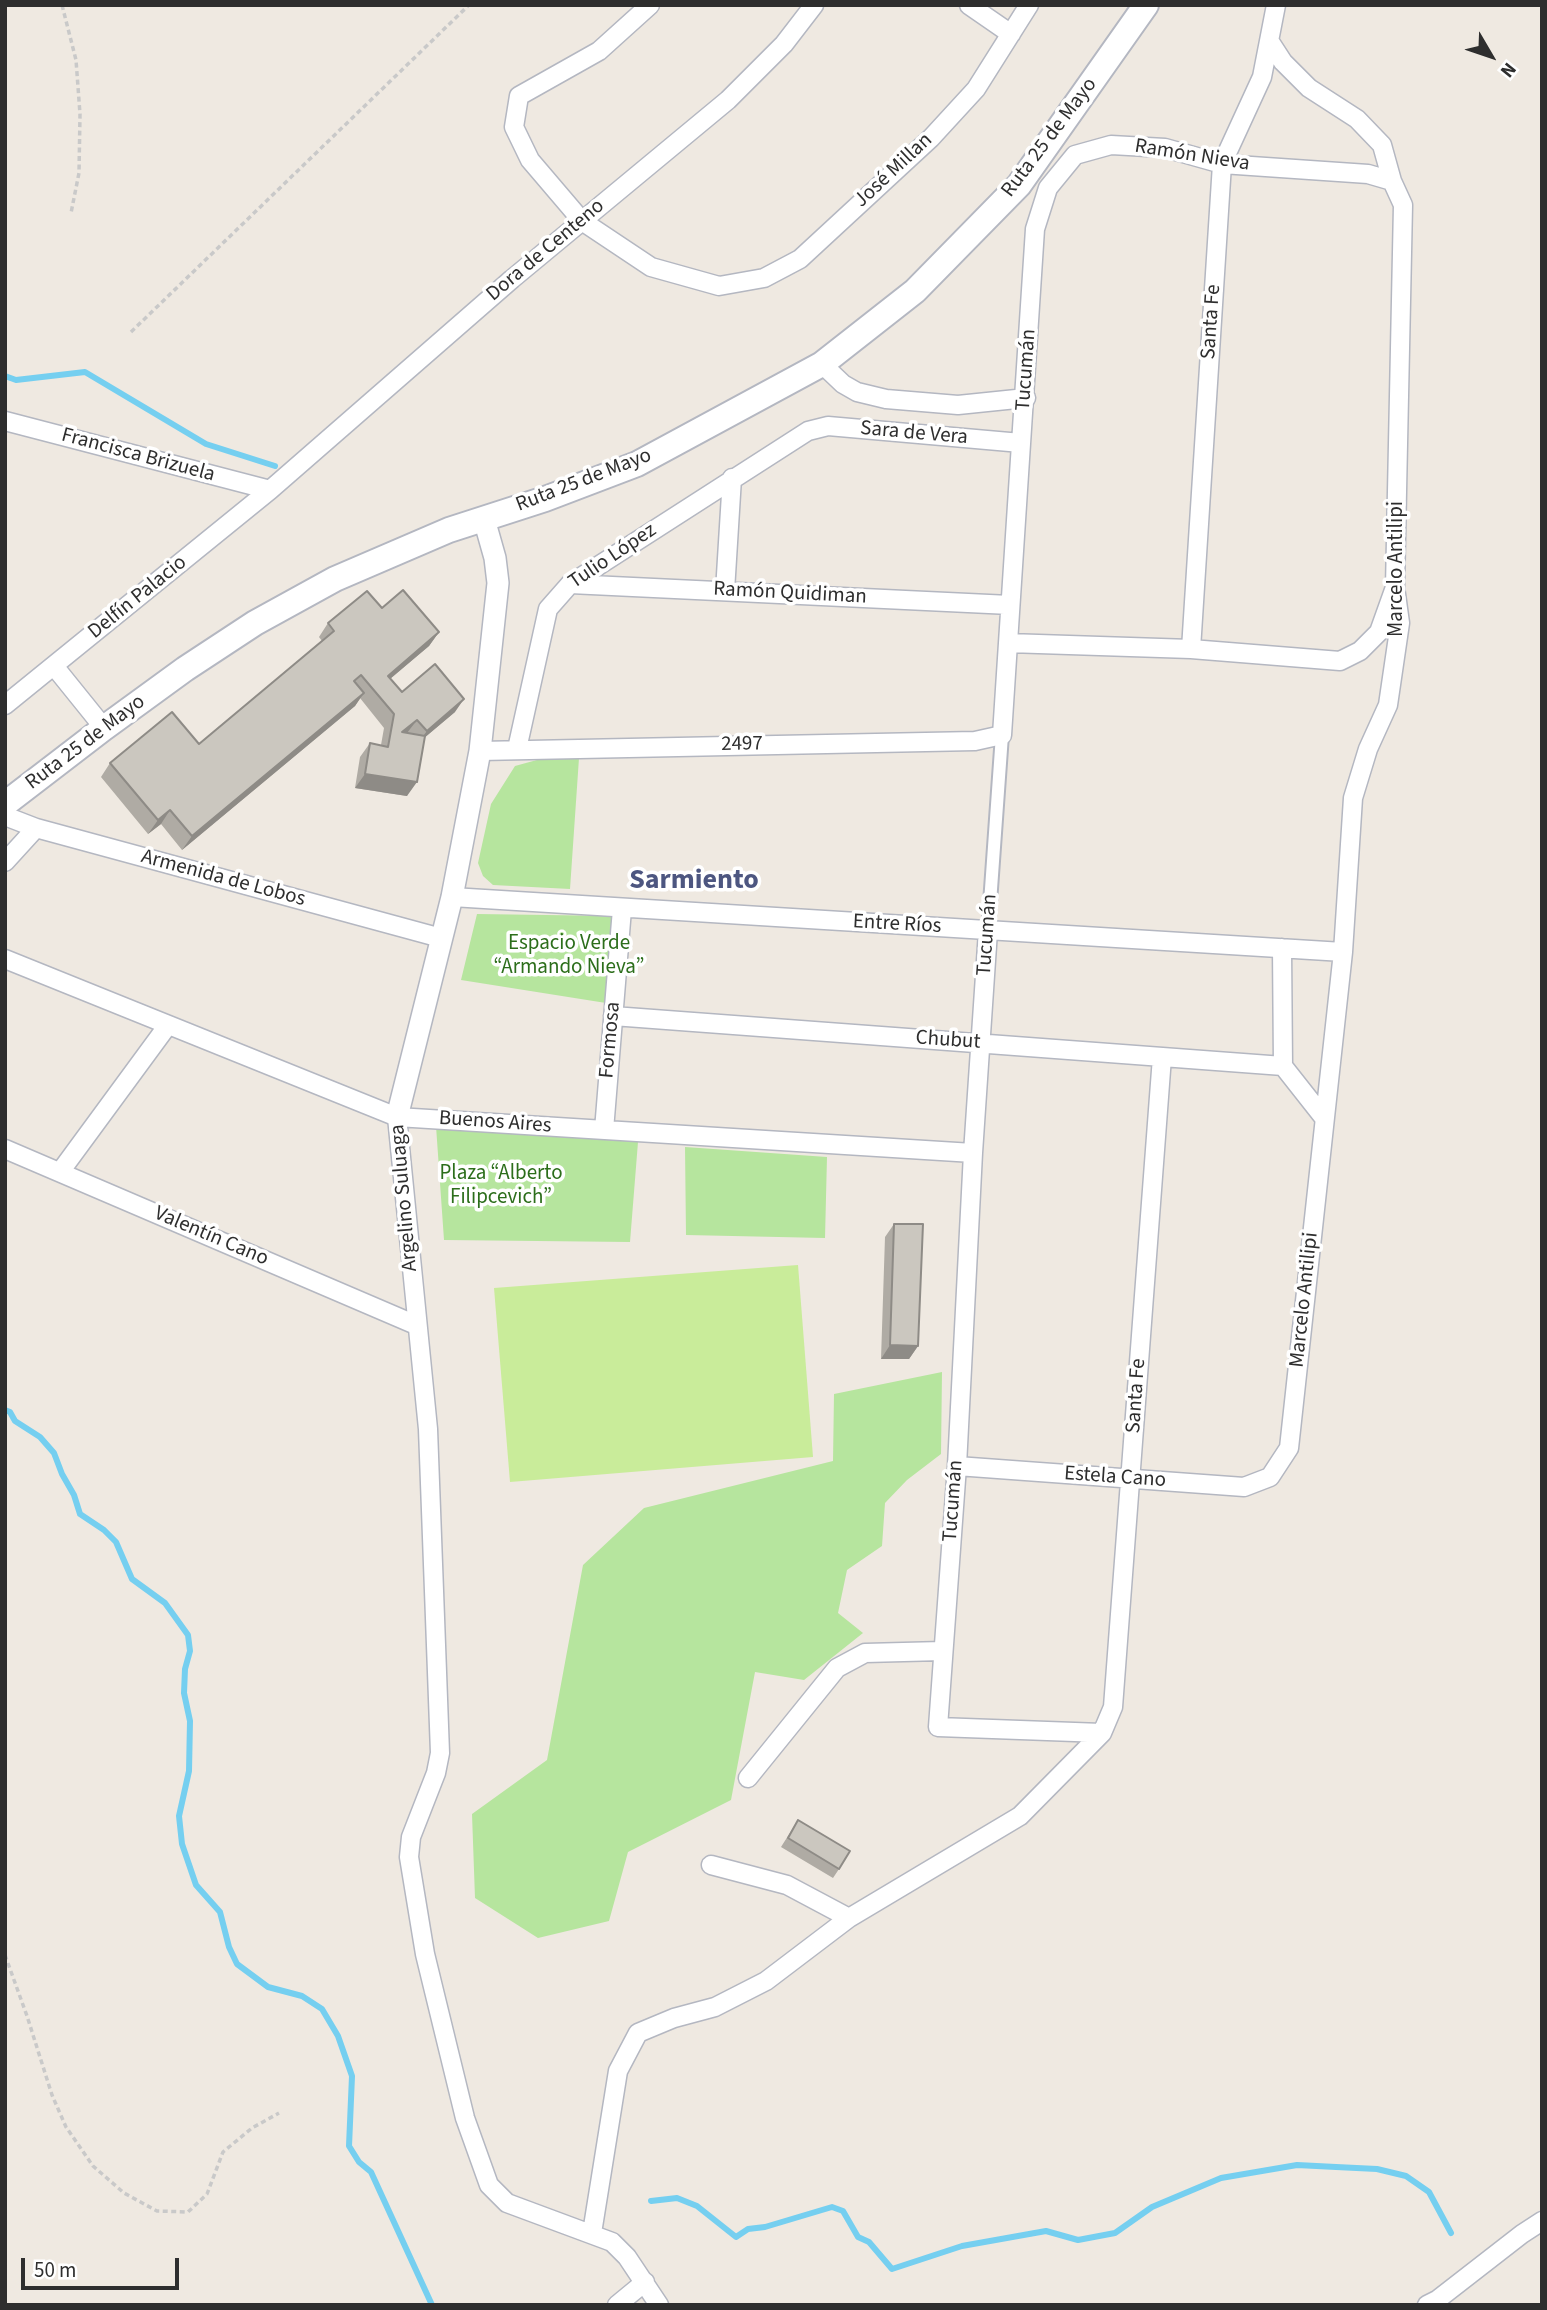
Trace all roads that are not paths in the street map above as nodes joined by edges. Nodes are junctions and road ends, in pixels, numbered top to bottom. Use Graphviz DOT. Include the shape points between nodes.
graph roads {
  1 [pos="650,5"];
  2 [pos="814,5"];
  3 [pos="969,5"];
  4 [pos="1029,5"];
  5 [pos="1146,5"];
  6 [pos="1276,5"];
  7 [pos="1011,34"];
  8 [pos="1270,42"];
  9 [pos="1075,155"];
  10 [pos="1222,164"];
  11 [pos="1392,181"];
  12 [pos="582,221"];
  13 [pos="822,364"];
  14 [pos="1026,398"];
  15 [pos="5,421"];
  16 [pos="808,431"];
  17 [pos="1021,443"];
  18 [pos="732,478"];
  19 [pos="270,490"];
  20 [pos="484,519"];
  21 [pos="570,583"];
  22 [pos="1395,587"];
  23 [pos="725,591"];
  24 [pos="1010,605"];
  25 [pos="1008,643"];
  26 [pos="1191,649"];
  27 [pos="54,666"];
  28 [pos="5,705"];
  29 [pos="104,728"];
  30 [pos="1002,735"];
  31 [pos="517,749"];
  32 [pos="480,751"];
  33 [pos="5,804"];
  34 [pos="5,816"];
  35 [pos="36,828"];
  36 [pos="5,862"];
  37 [pos="452,897"];
  38 [pos="622,909"];
  39 [pos="988,931"];
  40 [pos="441,938"];
  41 [pos="1282,948"];
  42 [pos="1343,952"];
  43 [pos="5,959"];
  44 [pos="613,1016"];
  45 [pos="167,1025"];
  46 [pos="981,1043"];
  47 [pos="1162,1057"];
  48 [pos="1283,1066"];
  49 [pos="397,1117"];
  50 [pos="1324,1118"];
  51 [pos="604,1130"];
  52 [pos="5,1149"];
  53 [pos="973,1153"];
  54 [pos="60,1172"];
  55 [pos="416,1325"];
  56 [pos="957,1466"];
  57 [pos="1270,1477"];
  58 [pos="1131,1479"];
  59 [pos="942,1651"];
  60 [pos="1102,1733"];
  61 [pos="748,1778"];
  62 [pos="710,1865"];
  63 [pos="849,1918"];
  64 [pos="1542,2221"];
  65 [pos="592,2233"];
  66 [pos="645,2282"];
  67 [pos="1434,2303"];
  68 [pos="617,2305"];
  69 [pos="659,2305"];
  1 -- 12 [label="street" via="599,51 519,96 514,127 530,160"];
  2 -- 12 [label="street, Dora de Centeno" via="784,44 729,100"];
  3 -- 7 [label="street"];
  4 -- 7 [label="street, José Millan"];
  5 -- 13 [label="main road, Ruta 25 de Mayo" via="1019,185 915,291"];
  6 -- 8 [label="street, Santa Fe"];
  7 -- 12 [label="street, José Millan" via="976,89 931,138 800,259 764,278 719,286 652,267"];
  8 -- 10 [label="street, Santa Fe" via="1262,77"];
  8 -- 11 [label="street, Marcelo Antilipi" via="1309,89 1357,120 1382,145"];
  9 -- 10 [label="street, Ramón Nieva" via="1111,145 1165,148"];
  9 -- 14 [label="street, Tucumán" via="1048,188 1035,229"];
  10 -- 11 [label="street, Ramón Nieva" via="1368,174"];
  10 -- 26 [label="street, Santa Fe"];
  11 -- 22 [label="street, Marcelo Antilipi" via="1403,205"];
  12 -- 19 [label="street, Dora de Centeno"];
  13 -- 14 [label="street" via="842,384 886,399 958,405"];
  13 -- 20 [label="main road, Ruta 25 de Mayo" via="637,464"];
  14 -- 17 [label="street, Tucumán"];
  15 -- 19 [label="street, Francisca Brizuela"];
  16 -- 17 [label="street, Sara de Vera" via="828,426"];
  16 -- 18 [label="street, Tulio López"];
  17 -- 24 [label="street, Tucumán"];
  18 -- 21 [label="street, Tulio López"];
  18 -- 23 [label="street"];
  19 -- 27 [label="street, Delfín Palacio"];
  20 -- 29 [label="main road, Ruta 25 de Mayo" via="335,579 255,623"];
  20 -- 32 [label="street, Argelino Suluaga" via="498,583"];
  21 -- 23 [label="street, Ramón Quidiman"];
  21 -- 31 [label="street, Tulio López" via="548,609"];
  22 -- 26 [label="street" via="1379,632 1360,651 1339,661"];
  22 -- 42 [label="street, Marcelo Antilipi" via="1400,623 1388,705 1353,798"];
  23 -- 24 [label="street, Ramón Quidiman"];
  24 -- 25 [label="street, Tucumán"];
  25 -- 26 [label="street"];
  25 -- 30 [label="street, Tucumán"];
  27 -- 28 [label="street, Delfín Palacio"];
  27 -- 29 [label="street"];
  29 -- 33 [label="main road, Ruta 25 de Mayo"];
  30 -- 31 [label="street, 2497" via="975,741"];
  30 -- 39 [label="street, Tucumán"];
  31 -- 32 [label="street, 2497"];
  32 -- 37 [label="street, Argelino Suluaga"];
  34 -- 35 [label="street, Armenida de Lobos"];
  35 -- 36 [label="street"];
  35 -- 40 [label="street, Armenida de Lobos"];
  37 -- 38 [label="street, Entre Ríos"];
  37 -- 40 [label="street, Argelino Suluaga"];
  38 -- 39 [label="street, Entre Ríos"];
  38 -- 44 [label="street, Formosa"];
  39 -- 41 [label="street, Entre Ríos"];
  39 -- 46 [label="street, Tucumán"];
  40 -- 49 [label="street, Argelino Suluaga"];
  41 -- 42 [label="street, Entre Ríos"];
  41 -- 48 [label="street"];
  42 -- 50 [label="street, Marcelo Antilipi"];
  43 -- 45 [label="street, Buenos Aires"];
  44 -- 46 [label="street, Chubut"];
  44 -- 51 [label="street, Formosa"];
  45 -- 49 [label="street, Buenos Aires"];
  45 -- 54 [label="street"];
  46 -- 47 [label="street, Chubut"];
  46 -- 53 [label="street, Tucumán"];
  47 -- 48 [label="street, Chubut"];
  47 -- 58 [label="street, Santa Fe"];
  48 -- 50 [label="street"];
  49 -- 51 [label="street, Buenos Aires"];
  49 -- 55 [label="street, Argelino Suluaga"];
  50 -- 57 [label="street, Marcelo Antilipi" via="1289,1448"];
  51 -- 53 [label="street, Buenos Aires"];
  52 -- 54 [label="street, Valentín Cano"];
  53 -- 56 [label="street, Tucumán"];
  54 -- 55 [label="street, Valentín Cano"];
  55 -- 65 [label="street, Argelino Suluaga" via="428,1429 440,1752 411,1837 409,1857 425,1954 465,2118 489,2185 507,2203 528,2213"];
  56 -- 58 [label="street, Estela Cano"];
  56 -- 59 [label="street, Tucumán"];
  57 -- 58 [label="street, Estela Cano" via="1244,1488"];
  58 -- 60 [label="street, Santa Fe" via="1113,1707"];
  59 -- 60 [label="street, Tucumán" via="939,1727"];
  59 -- 61 [label="street" via="865,1653 837,1668"];
  60 -- 63 [label="street" via="1020,1816"];
  62 -- 63 [label="street" via="787,1885"];
  63 -- 65 [label="street" via="766,1981 715,2007 638,2033 618,2071"];
  64 -- 67 [label="street"];
  65 -- 66 [label="street, Argelino Suluaga" via="612,2242"];
  66 -- 68 [label="street"];
  66 -- 69 [label="street, Argelino Suluaga"];
}
